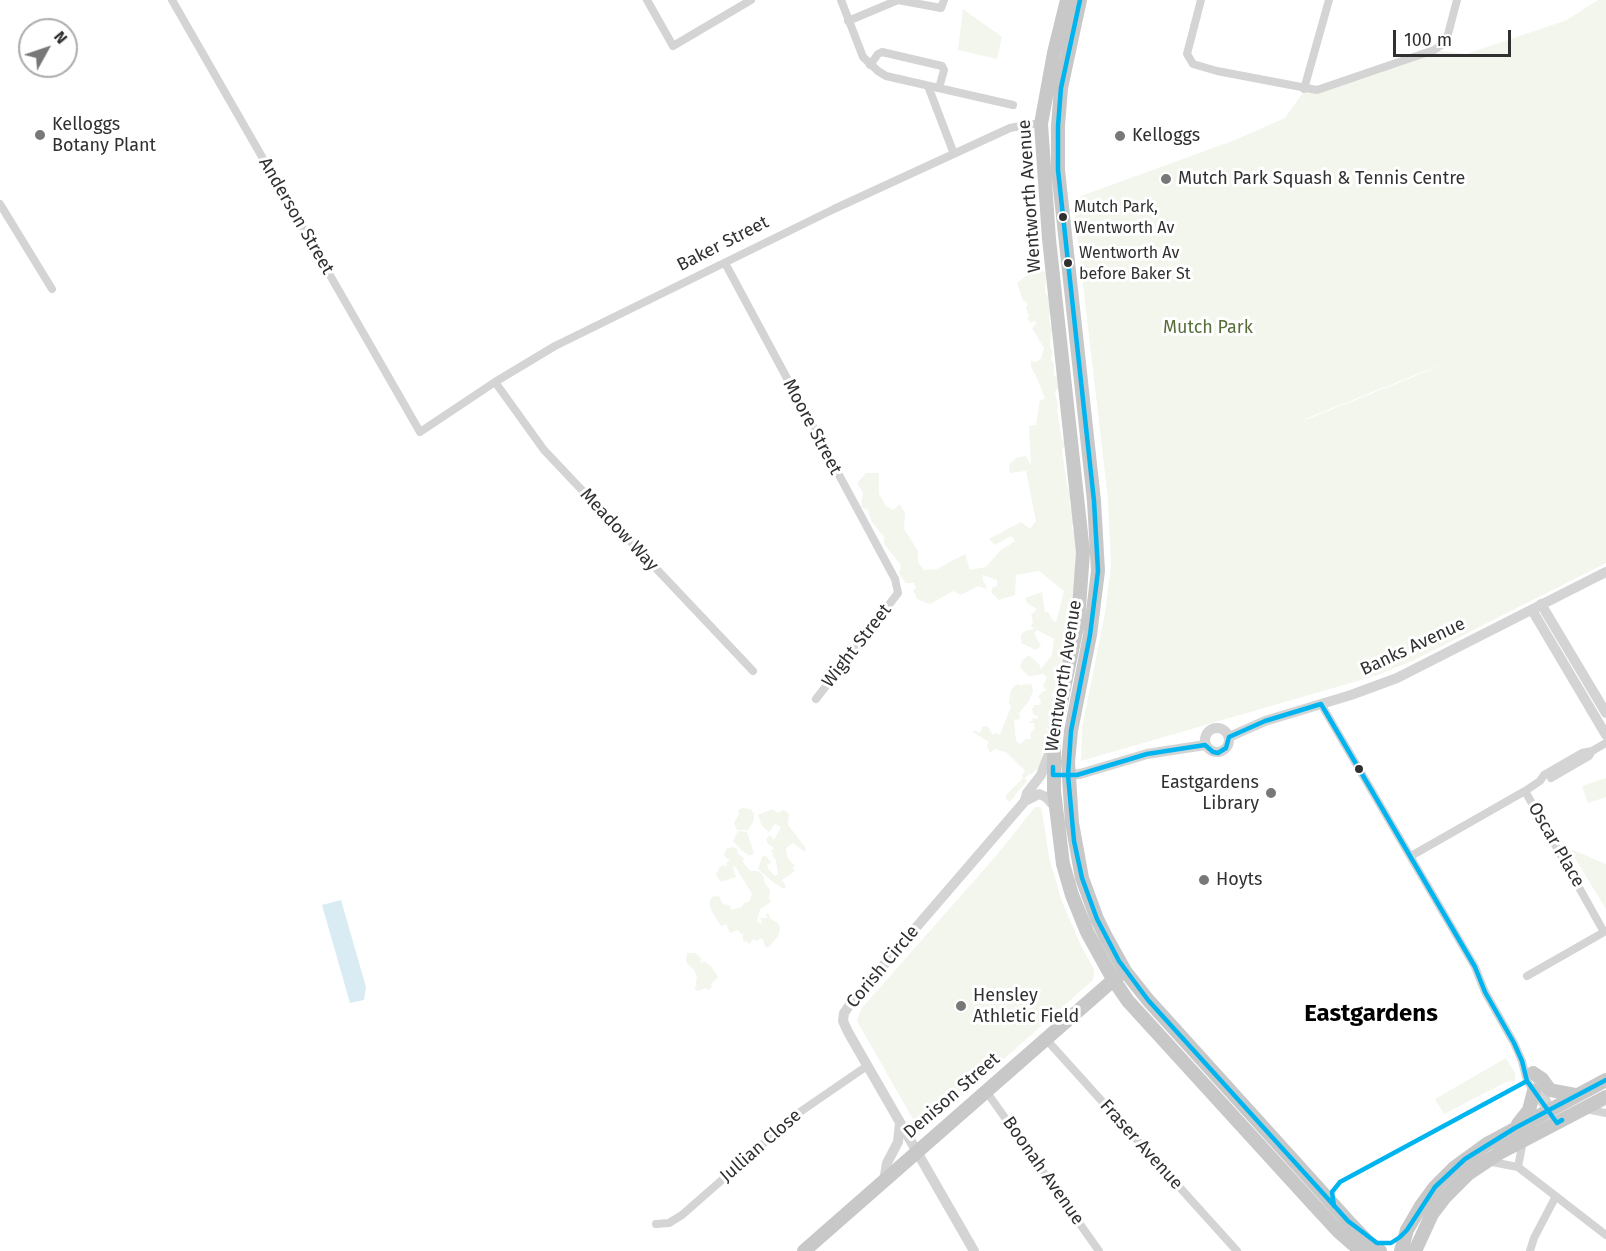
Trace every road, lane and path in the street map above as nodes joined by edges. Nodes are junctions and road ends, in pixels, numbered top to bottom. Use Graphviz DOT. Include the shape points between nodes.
graph roads {
  1 [pos="172,0"];
  2 [pos="647,0"];
  3 [pos="751,0"];
  4 [pos="841,0"];
  5 [pos="944,0"];
  6 [pos="1067,0"];
  7 [pos="1080,0"];
  8 [pos="1201,0"];
  9 [pos="1329,0"];
  10 [pos="1457,0"];
  11 [pos="848,21"];
  12 [pos="870,65"];
  13 [pos="928,86"];
  14 [pos="939,88"];
  15 [pos="1304,89"];
  16 [pos="1013,105"];
  17 [pos="1041,124"];
  18 [pos="1058,126"];
  19 [pos="954,154"];
  20 [pos="0,204"];
  21 [pos="724,262"];
  22 [pos="52,289"];
  23 [pos="495,382"];
  24 [pos="420,432"];
  25 [pos="1606,572"];
  26 [pos="898,593"];
  27 [pos="1537,607"];
  28 [pos="753,671"];
  29 [pos="816,699"];
  30 [pos="1321,704"];
  31 [pos="1606,712"];
  32 [pos="1606,735"];
  33 [pos="1054,736"];
  34 [pos="1228,737"];
  35 [pos="1606,743"];
  36 [pos="1205,745"];
  37 [pos="1053,775"];
  38 [pos="1068,775"];
  39 [pos="1525,791"];
  40 [pos="1025,801"];
  41 [pos="1055,807"];
  42 [pos="1411,856"];
  43 [pos="1605,931"];
  44 [pos="1125,970"];
  45 [pos="1527,976"];
  46 [pos="1113,979"];
  47 [pos="1045,1038"];
  48 [pos="1514,1043"];
  49 [pos="867,1066"];
  50 [pos="1533,1073"];
  51 [pos="1606,1080"];
  52 [pos="986,1091"];
  53 [pos="1534,1091"];
  54 [pos="1577,1095"];
  55 [pos="1606,1097"];
  56 [pos="1584,1108"];
  57 [pos="1549,1110"];
  58 [pos="1606,1113"];
  59 [pos="900,1123"];
  60 [pos="1557,1123"];
  61 [pos="1515,1128"];
  62 [pos="1524,1140"];
  63 [pos="917,1151"];
  64 [pos="1486,1161"];
  65 [pos="1518,1167"];
  66 [pos="884,1181"];
  67 [pos="1556,1196"];
  68 [pos="656,1224"];
  69 [pos="1343,1226"];
  70 [pos="1407,1230"];
  71 [pos="1606,1234"];
  72 [pos="804,1251"];
  73 [pos="974,1251"];
  74 [pos="1099,1251"];
  75 [pos="1237,1251"];
  76 [pos="1354,1251"];
  77 [pos="1361,1251"];
  78 [pos="1380,1251"];
  79 [pos="1401,1251"];
  80 [pos="1415,1251"];
  81 [pos="1530,1251"];
  1 -- 24 [label="street, Anderson Street"];
  2 -- 3 [label="street" via="673,46"];
  4 -- 11 [label="street"];
  5 -- 11 [label="street" via="941,8 898,0"];
  6 -- 17 [label="main road, Wentworth Avenue"];
  7 -- 18 [label="main road, Wentworth Avenue" via="1063,78"];
  8 -- 15 [label="street" via="1187,54 1193,64"];
  9 -- 15 [label="street"];
  10 -- 15 [label="street" via="1447,38 1434,50 1317,90"];
  11 -- 12 [label="street"];
  12 -- 13 [label="street" via="886,76"];
  12 -- 14 [label="street" via="882,52 942,66"];
  13 -- 14 [label="street"];
  13 -- 19 [label="street"];
  14 -- 16 [label="street"];
  17 -- 18 [label="main road, Baker Street"];
  17 -- 19 [label="street, Baker Street" via="1010,128"];
  17 -- 33 [label="main road, Wentworth Avenue" via="1049,239 1083,552 1078,622"];
  18 -- 38 [label="main road, Wentworth Avenue" via="1058,170 1098,571 1071,731"];
  19 -- 21 [label="street, Baker Street"];
  20 -- 22 [label="street"];
  21 -- 23 [label="street, Baker Street" via="536,356"];
  21 -- 26 [label="street, Moore Street" via="895,579"];
  23 -- 24 [label="street, Baker Street"];
  23 -- 28 [label="street, Meadow Way" via="544,450"];
  25 -- 27 [label="street, Banks Avenue"];
  26 -- 29 [label="street, Wight Street"];
  27 -- 30 [label="street, Banks Avenue" via="1397,678"];
  27 -- 31 [label="street"];
  27 -- 32 [label="street"];
  30 -- 34 [label="street, Banks Avenue"];
  30 -- 42 [label="street"];
  33 -- 37 [label="main road, Wentworth Avenue"];
  33 -- 40 [label="street, Corish Circle" via="1046,765 1026,793"];
  34 -- 36 [label="street" via="1228,745 1222,751 1213,752"];
  34 -- 36 [label="street" via="1225,731 1215,728 1206,735"];
  35 -- 39 [label="street" via="1582,753"];
  36 -- 38 [label="street" via="1146,754"];
  37 -- 38 [label="main road"];
  37 -- 41 [label="main road, Wentworth Avenue"];
  38 -- 44 [label="main road, Wentworth Avenue" via="1082,878 1097,919"];
  39 -- 42 [label="street"];
  39 -- 43 [label="street, Oscar Place"];
  40 -- 41 [label="street" via="1041,795"];
  40 -- 49 [label="street, Corish Circle" via="846,1009 843,1022"];
  41 -- 46 [label="main road, Wentworth Avenue" via="1066,879 1082,921"];
  42 -- 48 [label="street" via="1476,967 1485,992"];
  43 -- 45 [label="street"];
  44 -- 46 [label="main road, Denison Street"];
  44 -- 69 [label="main road, Wentworth Avenue"];
  46 -- 47 [label="main road, Denison Street"];
  46 -- 69 [label="main road, Wentworth Avenue" via="1155,1032"];
  47 -- 52 [label="main road, Denison Street"];
  47 -- 75 [label="street, Fraser Avenue"];
  48 -- 50 [label="street"];
  48 -- 53 [label="street" via="1524,1075"];
  49 -- 59 [label="street, Corish Circle"];
  49 -- 68 [label="street, Jullian Close" via="797,1113 682,1215 669,1223"];
  50 -- 54 [label="main road" via="1550,1090"];
  50 -- 57 [label="street"];
  51 -- 54 [label="main road"];
  52 -- 63 [label="main road, Denison Street"];
  52 -- 74 [label="street, Boonah Avenue"];
  53 -- 57 [label="street"];
  53 -- 61 [label="main road" via="1529,1110"];
  54 -- 57 [label="main road"];
  55 -- 56 [label="main road"];
  56 -- 58 [label="street"];
  56 -- 60 [label="main road"];
  57 -- 60 [label="street"];
  57 -- 61 [label="main road"];
  59 -- 63 [label="street, Corish Circle"];
  59 -- 66 [label="street" via="898,1142 887,1163"];
  60 -- 62 [label="main road"];
  61 -- 70 [label="main road" via="1472,1154 1445,1177 1420,1206"];
  62 -- 64 [label="main road"];
  62 -- 65 [label="street"];
  63 -- 66 [label="main road, Denison Street"];
  63 -- 73 [label="street, Corish Circle"];
  64 -- 65 [label="street"];
  64 -- 80 [label="main road" via="1446,1197 1427,1223"];
  65 -- 67 [label="street"];
  66 -- 72 [label="main road, Denison Street"];
  67 -- 71 [label="street"];
  67 -- 81 [label="street"];
  69 -- 70 [label="main road" via="1382,1244 1394,1241"];
  69 -- 76 [label="main road"];
  69 -- 77 [label="main road, Wentworth Avenue"];
  69 -- 78 [label="main road, Wentworth Avenue"];
  70 -- 79 [label="main road"];
}
